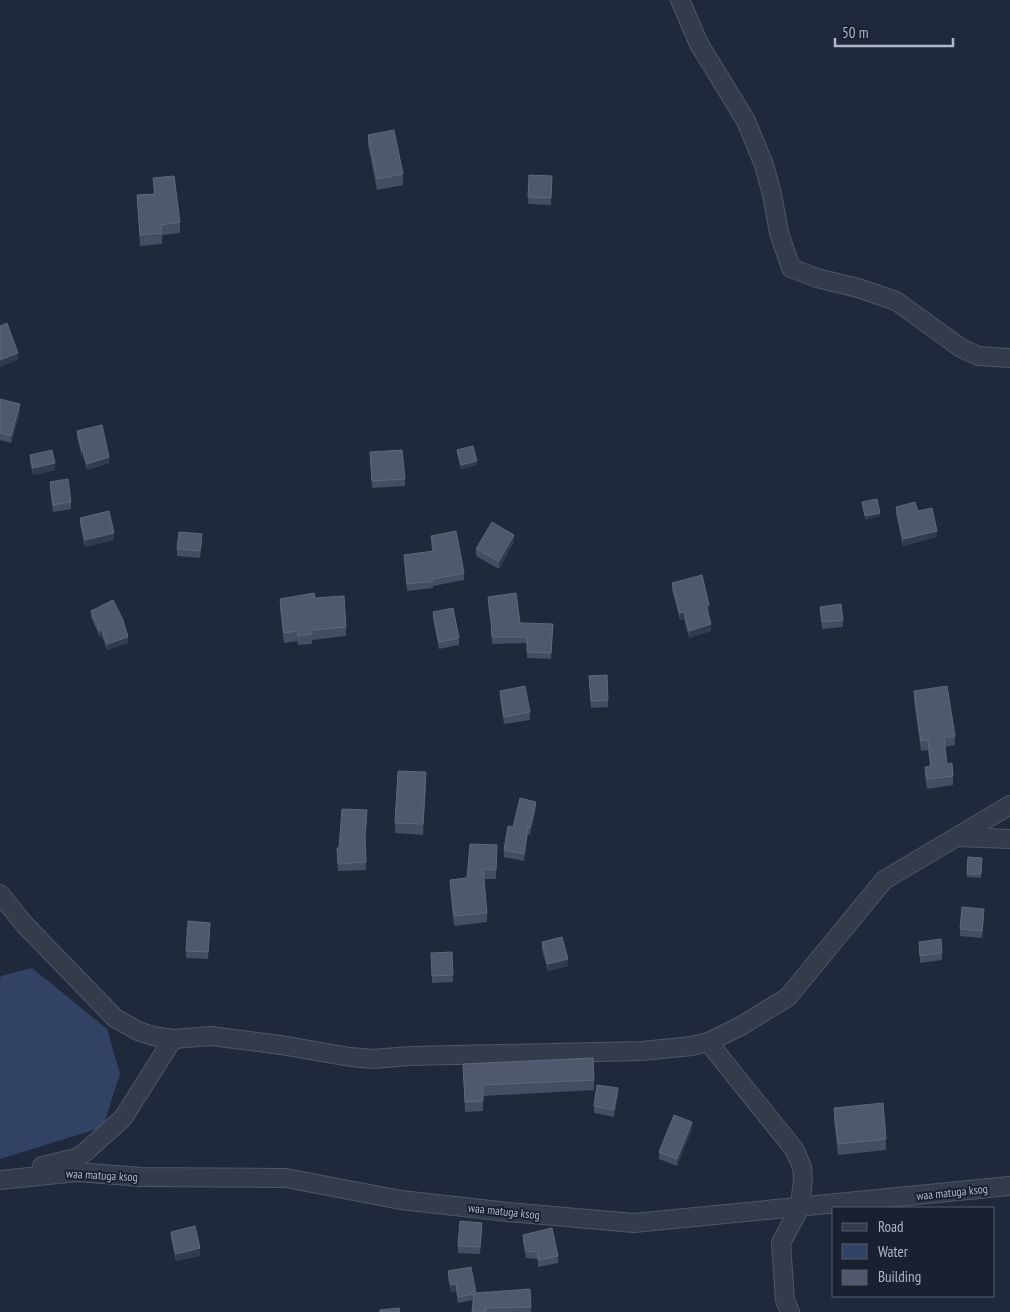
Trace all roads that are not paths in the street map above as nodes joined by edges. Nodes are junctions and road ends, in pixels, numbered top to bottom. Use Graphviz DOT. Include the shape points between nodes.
graph roads {
  1 [pos="680,0"];
  2 [pos="1010,358"];
  3 [pos="1010,805"];
  4 [pos="956,837"];
  5 [pos="1010,839"];
  6 [pos="0,894"];
  7 [pos="173,1039"];
  8 [pos="708,1042"];
  9 [pos="0,1178"];
  10 [pos="1010,1186"];
  11 [pos="800,1207"];
  12 [pos="790,1312"];
  1 -- 2 [label="street" via="699,44 746,121 764,165 779,233 791,268 896,301 961,348 978,356"];
  3 -- 4 [label="street"];
  4 -- 5 [label="street"];
  4 -- 8 [label="street" via="884,880 788,997"];
  6 -- 7 [label="street" via="42,944 115,1018 138,1031"];
  7 -- 8 [label="street" via="212,1036 373,1059 642,1051"];
  7 -- 9 [label="street" via="123,1118 92,1148 76,1158"];
  8 -- 11 [label="street" via="794,1149 802,1167"];
  9 -- 11 [label="street, waa matuga ksog" via="77,1172 141,1177 286,1178 401,1200 634,1222"];
  10 -- 11 [label="street, waa matuga ksog"];
  11 -- 12 [label="street" via="781,1244 785,1300"];
}
